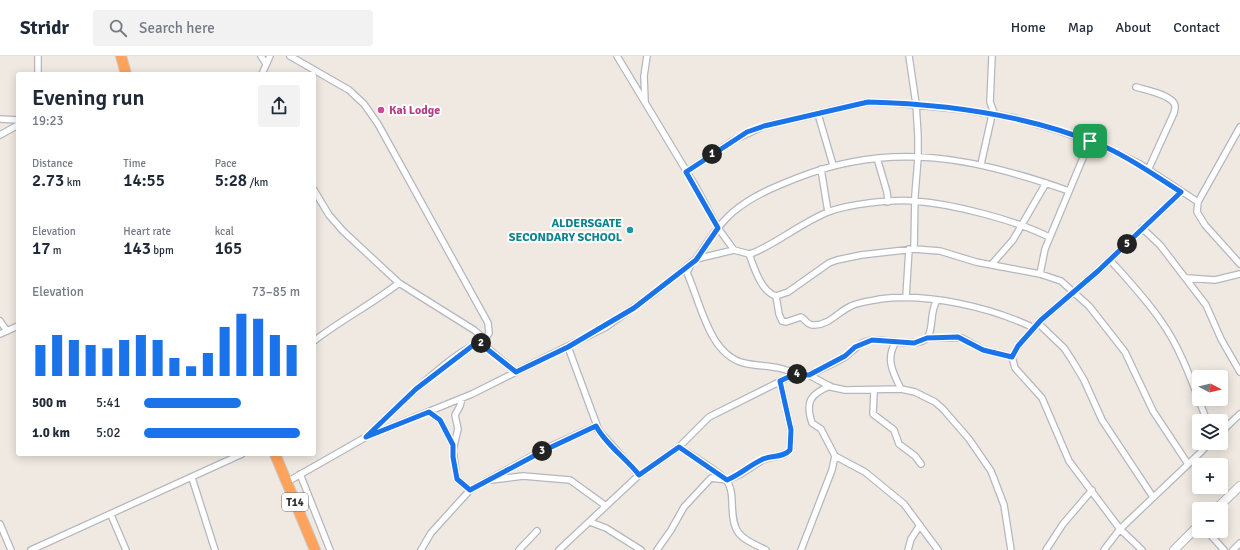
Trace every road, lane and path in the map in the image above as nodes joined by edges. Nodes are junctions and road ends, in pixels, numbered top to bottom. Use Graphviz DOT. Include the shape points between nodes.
graph roads {
  1 [pos="38,56"];
  2 [pos="120,56"];
  3 [pos="261,56"];
  4 [pos="270,56"];
  5 [pos="290,56"];
  6 [pos="617,56"];
  7 [pos="647,56"];
  8 [pos="909,56"];
  9 [pos="992,56"];
  10 [pos="266,64"];
  11 [pos="38,72"];
  12 [pos="125,72"];
  13 [pos="263,72"];
  14 [pos="1136,86"];
  15 [pos="646,103"];
  16 [pos="916,104"];
  17 [pos="818,114"];
  18 [pos="994,115"];
  19 [pos="0,119"];
  20 [pos="16,120"];
  21 [pos="16,126"];
  22 [pos="1240,127"];
  23 [pos="0,135"];
  24 [pos="1090,141"];
  25 [pos="877,158"];
  26 [pos="918,158"];
  27 [pos="980,164"];
  28 [pos="833,165"];
  29 [pos="821,169"];
  30 [pos="1148,170"];
  31 [pos="686,172"];
  32 [pos="1046,183"];
  33 [pos="1069,191"];
  34 [pos="1181,192"];
  35 [pos="316,193"];
  36 [pos="915,201"];
  37 [pos="888,202"];
  38 [pos="1198,202"];
  39 [pos="828,212"];
  40 [pos="1021,226"];
  41 [pos="718,228"];
  42 [pos="1142,228"];
  43 [pos="1049,237"];
  44 [pos="912,249"];
  45 [pos="734,250"];
  46 [pos="749,254"];
  47 [pos="696,260"];
  48 [pos="1110,260"];
  49 [pos="992,264"];
  50 [pos="1240,264"];
  51 [pos="1040,274"];
  52 [pos="1240,274"];
  53 [pos="1187,278"];
  54 [pos="399,283"];
  55 [pos="1074,291"];
  56 [pos="776,296"];
  57 [pos="906,297"];
  58 [pos="937,300"];
  59 [pos="0,321"];
  60 [pos="1039,324"];
  61 [pos="16,327"];
  62 [pos="1034,328"];
  63 [pos="7,331"];
  64 [pos="0,334"];
  65 [pos="927,338"];
  66 [pos="316,339"];
  67 [pos="896,342"];
  68 [pos="483,343"];
  69 [pos="568,347"];
  70 [pos="1012,357"];
  71 [pos="516,372"];
  72 [pos="1240,372"];
  73 [pos="795,374"];
  74 [pos="809,375"];
  75 [pos="780,381"];
  76 [pos="830,386"];
  77 [pos="901,389"];
  78 [pos="874,390"];
  79 [pos="462,398"];
  80 [pos="429,412"];
  81 [pos="1203,414"];
  82 [pos="1240,414"];
  83 [pos="1228,425"];
  84 [pos="596,426"];
  85 [pos="366,437"];
  86 [pos="453,445"];
  87 [pos="679,447"];
  88 [pos="1202,450"];
  89 [pos="238,456"];
  90 [pos="277,456"];
  91 [pos="835,456"];
  92 [pos="921,464"];
  93 [pos="1188,464"];
  94 [pos="300,474"];
  95 [pos="639,475"];
  96 [pos="192,478"];
  97 [pos="727,480"];
  98 [pos="485,481"];
  99 [pos="287,482"];
  100 [pos="1240,486"];
  101 [pos="470,490"];
  102 [pos="1092,490"];
  103 [pos="1153,497"];
  104 [pos="1223,502"];
  105 [pos="606,506"];
  106 [pos="111,515"];
  107 [pos="590,522"];
  108 [pos="0,524"];
  109 [pos="920,525"];
  110 [pos="1120,529"];
  111 [pos="537,531"];
  112 [pos="1192,532"];
  113 [pos="1213,538"];
  114 [pos="1240,543"];
  115 [pos="11,550"];
  116 [pos="31,550"];
  117 [pos="126,550"];
  118 [pos="215,550"];
  119 [pos="315,550"];
  120 [pos="330,550"];
  121 [pos="421,550"];
  122 [pos="519,550"];
  123 [pos="559,550"];
  124 [pos="641,550"];
  125 [pos="657,550"];
  126 [pos="766,550"];
  127 [pos="801,550"];
  128 [pos="908,550"];
  129 [pos="938,550"];
  130 [pos="1012,550"];
  131 [pos="1046,550"];
  132 [pos="1104,550"];
  133 [pos="1142,550"];
  134 [pos="1174,550"];
  135 [pos="1224,550"];
  136 [pos="1233,550"];
  1 -- 11 [label="street"];
  2 -- 12 [label="highway"];
  3 -- 10 [label="street"];
  4 -- 10 [label="street"];
  5 -- 68 [label="street" via="348,90 364,104 382,131 488,323 489,333"];
  6 -- 15 [label="street"];
  7 -- 15 [label="street" via="644,76"];
  8 -- 16 [label="street"];
  9 -- 18 [label="street" via="990,102"];
  10 -- 13 [label="street"];
  14 -- 30 [label="street" via="1174,102 1176,106"];
  15 -- 31 [label="street"];
  16 -- 17 [label="street" via="868,102"];
  16 -- 18 [label="street"];
  16 -- 26 [label="street"];
  17 -- 28 [label="street"];
  17 -- 31 [label="street" via="747,132"];
  18 -- 24 [label="street" via="1015,118"];
  18 -- 27 [label="street"];
  19 -- 20 [label="street"];
  21 -- 23 [label="street"];
  22 -- 38 [label="street"];
  24 -- 30 [label="street"];
  24 -- 33 [label="street"];
  25 -- 26 [label="street"];
  25 -- 28 [label="street"];
  25 -- 37 [label="street"];
  26 -- 27 [label="street" via="947,158"];
  26 -- 36 [label="street"];
  27 -- 32 [label="street"];
  28 -- 29 [label="street"];
  29 -- 39 [label="street"];
  29 -- 41 [label="street" via="762,193 733,212"];
  30 -- 34 [label="street"];
  31 -- 41 [label="street"];
  32 -- 33 [label="street"];
  32 -- 40 [label="street"];
  33 -- 43 [label="street"];
  34 -- 38 [label="street"];
  34 -- 42 [label="street"];
  35 -- 54 [label="street" via="329,215 343,231"];
  36 -- 37 [label="street"];
  36 -- 40 [label="street" via="990,216"];
  36 -- 44 [label="street"];
  37 -- 39 [label="street"];
  38 -- 50 [label="street" via="1198,216"];
  39 -- 46 [label="street" via="760,251"];
  40 -- 43 [label="street"];
  40 -- 49 [label="street" via="1013,240"];
  41 -- 45 [label="street"];
  41 -- 47 [label="street"];
  42 -- 48 [label="street"];
  42 -- 53 [label="street" via="1160,245"];
  43 -- 51 [label="street" via="1041,261"];
  44 -- 49 [label="street" via="940,251"];
  44 -- 56 [label="street" via="837,260 788,292"];
  44 -- 57 [label="street"];
  45 -- 46 [label="street"];
  45 -- 47 [label="street"];
  46 -- 56 [label="street" via="762,283"];
  47 -- 69 [label="street" via="634,308"];
  47 -- 73 [label="street" via="688,267 688,273 707,325 720,347 730,358 742,363 786,370"];
  48 -- 55 [label="street"];
  48 -- 81 [label="street" via="1147,301 1162,322 1182,359"];
  49 -- 51 [label="street"];
  51 -- 55 [label="street" via="1061,281"];
  52 -- 53 [label="street" via="1215,280"];
  53 -- 72 [label="street" via="1206,305 1221,339"];
  54 -- 66 [label="street"];
  54 -- 68 [label="street" via="474,330 480,335"];
  55 -- 60 [label="street"];
  55 -- 93 [label="street" via="1125,352 1153,411"];
  56 -- 57 [label="street" via="782,321 801,316 812,325 830,320 852,305"];
  57 -- 58 [label="street"];
  58 -- 62 [label="street" via="1016,320"];
  58 -- 65 [label="street" via="931,312 931,326"];
  59 -- 63 [label="street"];
  60 -- 62 [label="street"];
  60 -- 103 [label="street" via="1053,336 1072,360 1102,420"];
  61 -- 63 [label="street"];
  62 -- 70 [label="street"];
  63 -- 64 [label="street"];
  65 -- 67 [label="street" via="914,343"];
  65 -- 70 [label="street" via="962,338 983,350"];
  67 -- 74 [label="street" via="869,340"];
  67 -- 77 [label="street" via="890,352 891,362"];
  68 -- 71 [label="street"];
  68 -- 85 [label="street" via="472,346 416,389"];
  69 -- 71 [label="street"];
  69 -- 84 [label="street"];
  70 -- 102 [label="street" via="1015,368 1042,398 1069,461"];
  71 -- 79 [label="street"];
  73 -- 74 [label="street"];
  73 -- 75 [label="street"];
  74 -- 76 [label="street"];
  75 -- 87 [label="street" via="709,417"];
  75 -- 97 [label="street" via="791,430 790,450 785,454 764,458"];
  76 -- 78 [label="street" via="844,390"];
  76 -- 91 [label="street" via="811,397 810,414 812,423 822,429"];
  77 -- 78 [label="street"];
  77 -- 130 [label="street" via="925,396 944,409 984,458 996,480 1004,505"];
  78 -- 92 [label="street" via="873,414 894,430 899,444"];
  79 -- 80 [label="street"];
  79 -- 86 [label="street" via="455,415 458,429"];
  80 -- 85 [label="street"];
  80 -- 86 [label="street" via="440,420"];
  82 -- 83 [label="street"];
  84 -- 95 [label="street"];
  84 -- 98 [label="street"];
  85 -- 94 [label="street"];
  86 -- 101 [label="street" via="456,477"];
  87 -- 95 [label="street"];
  87 -- 97 [label="street"];
  88 -- 93 [label="street"];
  89 -- 96 [label="street"];
  90 -- 99 [label="highway, T14"];
  91 -- 109 [label="street" via="881,484 904,504"];
  91 -- 127 [label="street"];
  93 -- 103 [label="street"];
  94 -- 99 [label="street"];
  94 -- 120 [label="street"];
  95 -- 105 [label="street"];
  96 -- 106 [label="street"];
  96 -- 118 [label="street"];
  97 -- 125 [label="street" via="712,478 706,483 684,507"];
  97 -- 126 [label="street" via="732,493 733,525 749,542"];
  98 -- 101 [label="street"];
  98 -- 105 [label="street" via="523,476 570,480"];
  99 -- 119 [label="highway, T14"];
  100 -- 104 [label="street"];
  101 -- 121 [label="street" via="431,533"];
  102 -- 110 [label="street"];
  102 -- 131 [label="street" via="1063,524"];
  103 -- 110 [label="street"];
  105 -- 107 [label="street"];
  106 -- 116 [label="street"];
  106 -- 117 [label="street"];
  107 -- 123 [label="street"];
  107 -- 124 [label="street" via="606,528"];
  108 -- 115 [label="street"];
  109 -- 128 [label="street" via="910,539"];
  109 -- 129 [label="street"];
  110 -- 132 [label="street"];
  110 -- 133 [label="street"];
  111 -- 122 [label="street"];
  112 -- 134 [label="street"];
  113 -- 135 [label="street"];
  114 -- 136 [label="street"];
}
